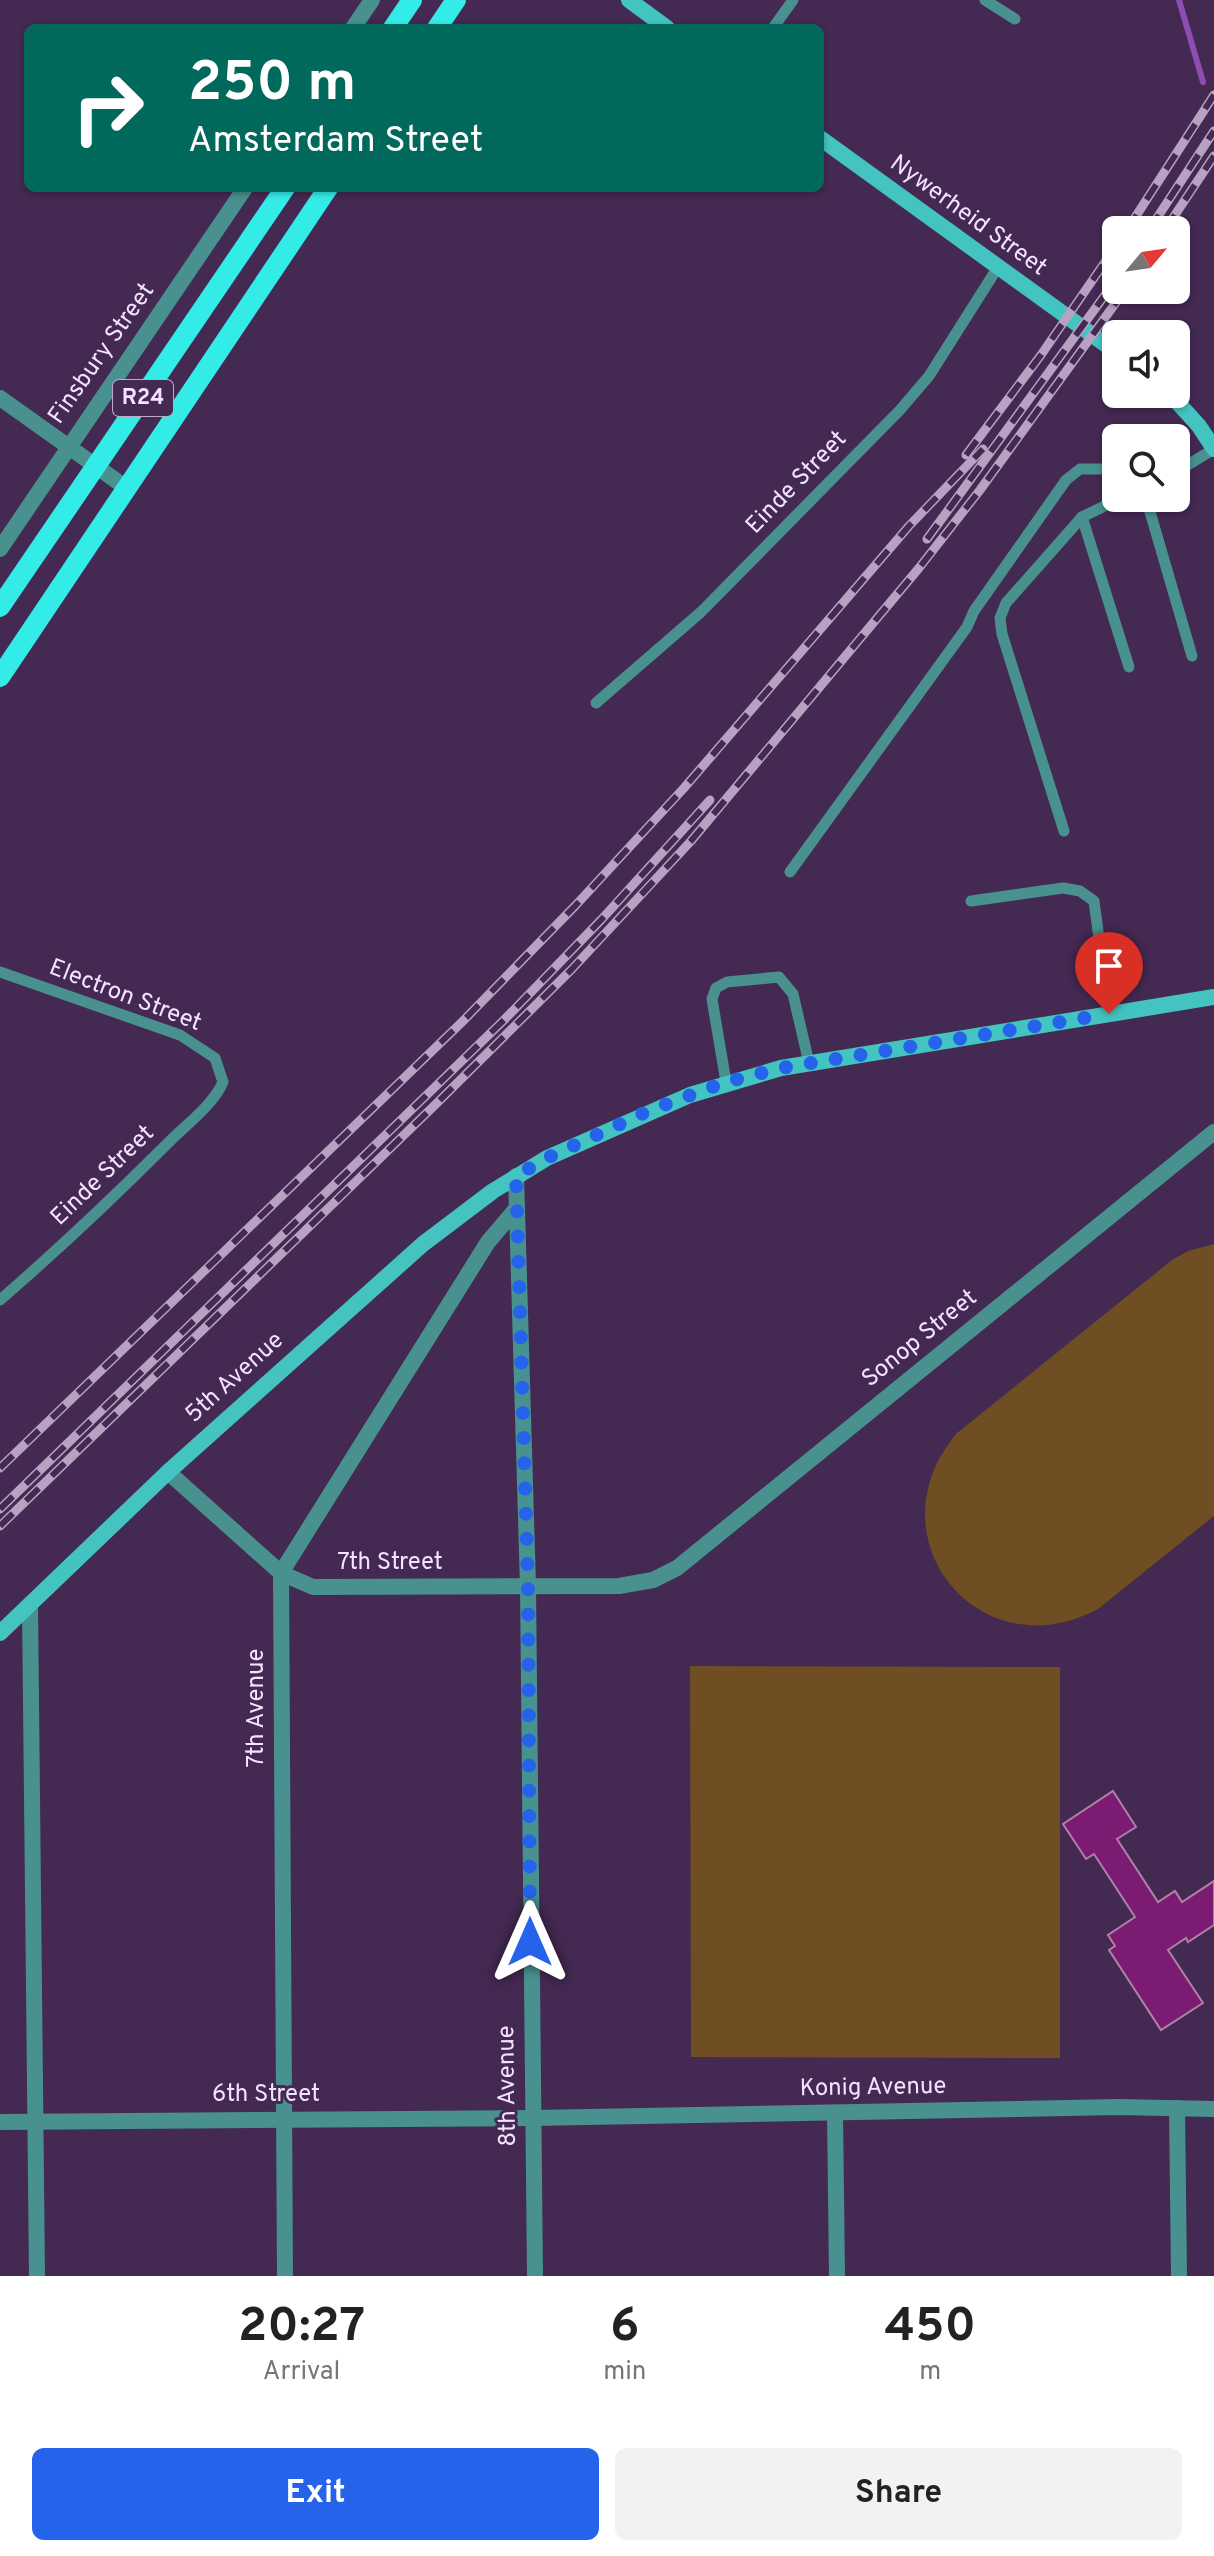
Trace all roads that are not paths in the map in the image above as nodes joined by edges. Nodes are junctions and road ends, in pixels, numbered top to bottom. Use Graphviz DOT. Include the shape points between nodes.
graph roads {
  1 [pos="372,0"];
  2 [pos="412,0"];
  3 [pos="456,0"];
  4 [pos="629,0"];
  5 [pos="793,0"];
  6 [pos="985,0"];
  7 [pos="1015,19"];
  8 [pos="356,24"];
  9 [pos="396,24"];
  10 [pos="440,24"];
  11 [pos="662,24"];
  12 [pos="776,24"];
  13 [pos="824,141"];
  14 [pos="242,192"];
  15 [pos="282,192"];
  16 [pos="325,192"];
  17 [pos="998,267"];
  18 [pos="1102,342"];
  19 [pos="0,398"];
  20 [pos="1183,408"];
  21 [pos="67,448"];
  22 [pos="1214,449"];
  23 [pos="1190,464"];
  24 [pos="96,468"];
  25 [pos="1102,469"];
  26 [pos="128,489"];
  27 [pos="1102,507"];
  28 [pos="1150,512"];
  29 [pos="1082,517"];
  30 [pos="0,549"];
  31 [pos="0,607"];
  32 [pos="1192,656"];
  33 [pos="1129,667"];
  34 [pos="0,677"];
  35 [pos="596,703"];
  36 [pos="1064,831"];
  37 [pos="790,872"];
  38 [pos="971,901"];
  39 [pos="0,972"];
  40 [pos="1214,997"];
  41 [pos="1109,1014"];
  42 [pos="809,1063"];
  43 [pos="222,1074"];
  44 [pos="726,1082"];
  45 [pos="1214,1132"];
  46 [pos="516,1176"];
  47 [pos="516,1209"];
  48 [pos="0,1300"];
  49 [pos="168,1472"];
  50 [pos="281,1573"];
  51 [pos="653,1580"];
  52 [pos="528,1586"];
  53 [pos="30,1605"];
  54 [pos="0,1633"];
  55 [pos="1177,2108"];
  56 [pos="1214,2109"];
  57 [pos="835,2113"];
  58 [pos="533,2118"];
  59 [pos="283,2119"];
  60 [pos="34,2121"];
  61 [pos="0,2122"];
  62 [pos="37,2276"];
  63 [pos="285,2276"];
  64 [pos="535,2276"];
  65 [pos="837,2276"];
  66 [pos="1179,2276"];
  1 -- 8 [label="street"];
  2 -- 9 [label="main road"];
  3 -- 10 [label="main road"];
  4 -- 11 [label="street"];
  5 -- 12 [label="lane"];
  6 -- 7 [label="lane"];
  13 -- 17 [label="street, Nywerheid Street"];
  14 -- 21 [label="street, Finsbury Street"];
  15 -- 24 [label="main road, R24"];
  16 -- 26 [label="main road, R24"];
  17 -- 18 [label="street, Nywerheid Street"];
  17 -- 35 [label="lane, Einde Street" via="929,376 900,410 701,612"];
  19 -- 21 [label="street"];
  20 -- 22 [label="street"];
  21 -- 24 [label="street"];
  21 -- 30 [label="street, Finsbury Street"];
  22 -- 23 [label="lane"];
  24 -- 26 [label="street"];
  24 -- 31 [label="main road, R24"];
  25 -- 37 [label="lane" via="1080,469 1066,480"];
  26 -- 34 [label="main road, R24"];
  27 -- 29 [label="lane"];
  28 -- 32 [label="lane"];
  29 -- 33 [label="lane"];
  29 -- 36 [label="lane" via="1006,603 1000,618"];
  38 -- 41 [label="lane" via="1063,888 1094,901"];
  39 -- 43 [label="lane, Electron Street" via="180,1035 215,1058"];
  40 -- 41 [label="street, 5th Avenue"];
  41 -- 42 [label="street, 5th Avenue"];
  42 -- 44 [label="street, 5th Avenue"];
  42 -- 44 [label="lane" via="788,985 779,977 727,982 716,988 712,999"];
  43 -- 48 [label="lane, Einde Street" via="220,1088 205,1107 66,1244"];
  44 -- 46 [label="street, 5th Avenue" via="648,1111"];
  45 -- 51 [label="street, Sonop Street" via="677,1568"];
  46 -- 47 [label="street, 8th Avenue"];
  46 -- 49 [label="street, 5th Avenue" via="451,1220"];
  47 -- 50 [label="street" via="488,1242"];
  47 -- 52 [label="street, 8th Avenue"];
  49 -- 50 [label="street, 7th Street"];
  49 -- 53 [label="street, 5th Avenue"];
  50 -- 52 [label="street, 7th Street" via="313,1587"];
  50 -- 59 [label="street, 7th Avenue"];
  51 -- 52 [label="street, 7th Street" via="619,1586"];
  52 -- 58 [label="street, 8th Avenue"];
  53 -- 54 [label="street, 5th Avenue"];
  53 -- 60 [label="street"];
  55 -- 56 [label="street, Konig Avenue"];
  55 -- 57 [label="street, Konig Avenue"];
  55 -- 66 [label="street"];
  57 -- 58 [label="street, Konig Avenue"];
  57 -- 65 [label="street"];
  58 -- 59 [label="street, 6th Street"];
  58 -- 64 [label="street, 8th Avenue"];
  59 -- 60 [label="street, 6th Street"];
  59 -- 63 [label="street, 7th Avenue"];
  60 -- 61 [label="street, 6th Street"];
  60 -- 62 [label="street"];
}
